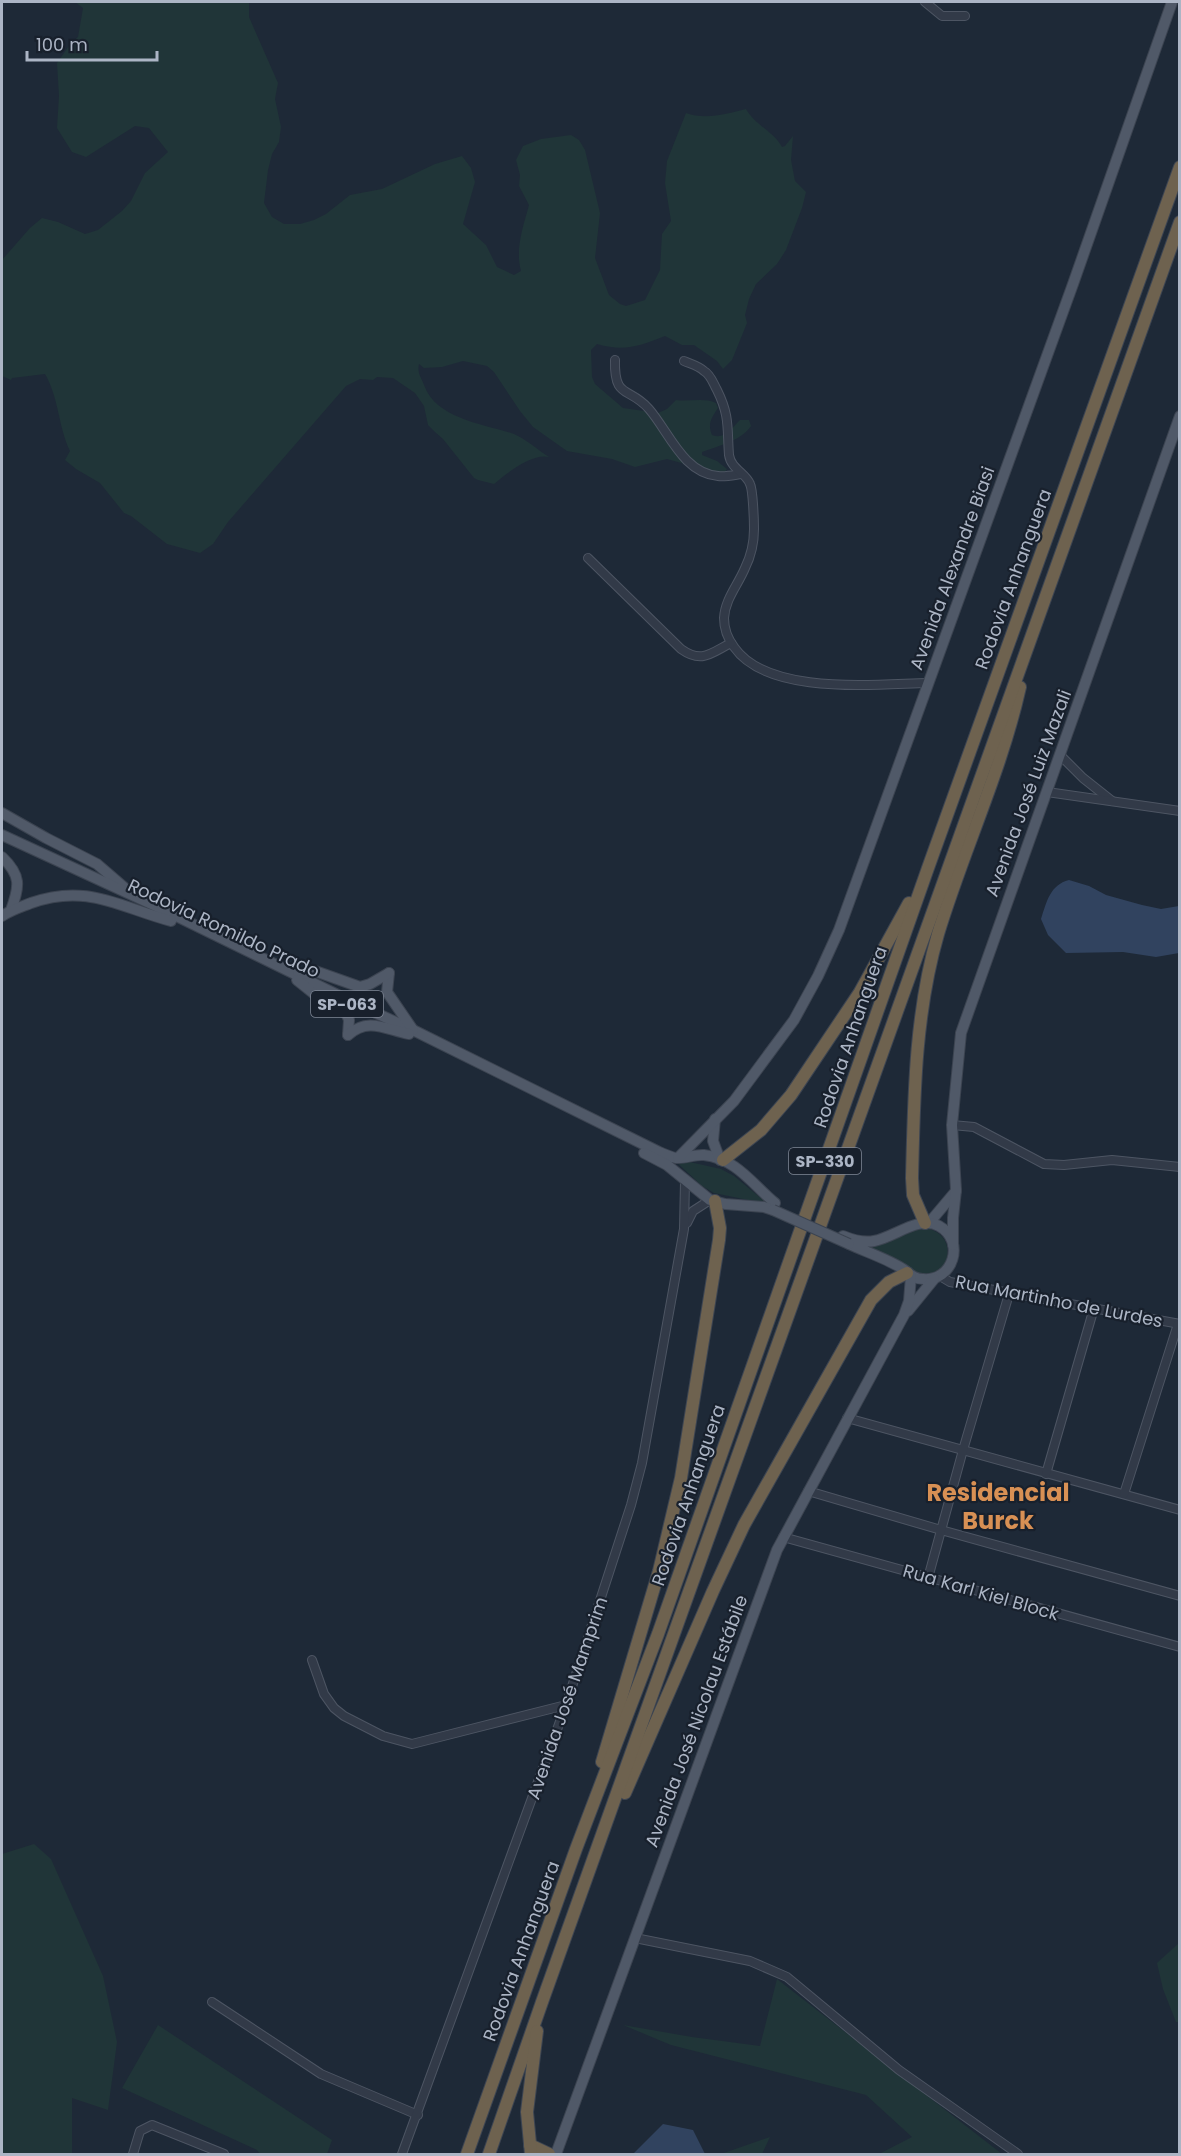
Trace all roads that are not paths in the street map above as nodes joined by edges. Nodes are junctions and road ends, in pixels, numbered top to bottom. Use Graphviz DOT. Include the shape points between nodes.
graph roads {
  1 [pos="925,2"];
  2 [pos="1172,2"];
  3 [pos="966,16"];
  4 [pos="1179,167"];
  5 [pos="1179,222"];
  6 [pos="615,360"];
  7 [pos="684,361"];
  8 [pos="1179,416"];
  9 [pos="741,474"];
  10 [pos="588,558"];
  11 [pos="1034,631"];
  12 [pos="731,643"];
  13 [pos="928,683"];
  14 [pos="1060,755"];
  15 [pos="1047,792"];
  16 [pos="1112,801"];
  17 [pos="1179,811"];
  18 [pos="2,813"];
  19 [pos="2,835"];
  20 [pos="2,841"];
  21 [pos="2,857"];
  22 [pos="928,868"];
  23 [pos="135,897"];
  24 [pos="6,913"];
  25 [pos="171,921"];
  26 [pos="297,977"];
  27 [pos="411,1032"];
  28 [pos="715,1119"];
  29 [pos="952,1125"];
  30 [pos="678,1158"];
  31 [pos="722,1160"];
  32 [pos="1179,1167"];
  33 [pos="686,1181"];
  34 [pos="956,1190"];
  35 [pos="713,1200"];
  36 [pos="774,1207"];
  37 [pos="927,1223"];
  38 [pos="684,1229"];
  39 [pos="846,1240"];
  40 [pos="953,1245"];
  41 [pos="907,1272"];
  42 [pos="937,1277"];
  43 [pos="1009,1294"];
  44 [pos="1094,1308"];
  45 [pos="904,1316"];
  46 [pos="1179,1324"];
  47 [pos="847,1418"];
  48 [pos="963,1450"];
  49 [pos="1047,1474"];
  50 [pos="808,1491"];
  51 [pos="1124,1494"];
  52 [pos="1179,1510"];
  53 [pos="941,1530"];
  54 [pos="783,1537"];
  55 [pos="928,1578"];
  56 [pos="1179,1596"];
  57 [pos="1179,1647"];
  58 [pos="312,1660"];
  59 [pos="566,1705"];
  60 [pos="576,1849"];
  61 [pos="594,1860"];
  62 [pos="635,1938"];
  63 [pos="212,2002"];
  64 [pos="542,2002"];
  65 [pos="418,2115"];
  66 [pos="530,2150"];
  67 [pos="133,2154"];
  68 [pos="224,2154"];
  69 [pos="402,2154"];
  70 [pos="467,2154"];
  71 [pos="489,2154"];
  72 [pos="549,2154"];
  73 [pos="556,2154"];
  74 [pos="1018,2154"];
  1 -- 3 [label="street" via="942,16"];
  2 -- 13 [label="main road, Avenida Alexandre Biasi"];
  4 -- 22 [label="highway, Rodovia Anhanguera / SP-330"];
  5 -- 11 [label="highway, Rodovia Anhanguera / SP-330"];
  6 -- 9 [label="street" via="617,385 646,406 692,465 719,477"];
  7 -- 9 [label="street" via="710,376 728,420 729,458"];
  8 -- 14 [label="main road, Avenida José Luiz Mazali"];
  9 -- 12 [label="street" via="750,482 754,528 745,568 726,606 725,630"];
  10 -- 12 [label="street" via="690,656 707,656"];
  11 -- 37 [label="highway" via="1006,744 941,925 928,982 917,1048 912,1178 913,1194"];
  11 -- 61 [label="highway, Rodovia Anhanguera / SP-330"];
  12 -- 13 [label="street" via="755,667 779,676 846,685"];
  13 -- 28 [label="main road, Avenida Alexandre Biasi" via="839,930 818,976 794,1020 734,1101"];
  14 -- 15 [label="main road, Avenida José Luiz Mazali"];
  14 -- 16 [label="street"];
  15 -- 16 [label="street"];
  15 -- 29 [label="main road, Avenida José Luiz Mazali" via="961,1033"];
  16 -- 17 [label="street"];
  18 -- 23 [label="main road" via="97,864"];
  19 -- 23 [label="main road, Rodovia Romildo Prado / SP-063"];
  20 -- 25 [label="main road, Rodovia Romildo Prado / SP-063"];
  21 -- 24 [label="main road" via="17,877 16,897"];
  22 -- 31 [label="highway" via="860,992 791,1095 761,1130"];
  22 -- 60 [label="highway, Rodovia Anhanguera / SP-330" via="658,1634"];
  23 -- 26 [label="main road, Rodovia Romildo Prado / SP-063"];
  24 -- 25 [label="main road" via="70,894 94,896"];
  25 -- 26 [label="main road, Rodovia Romildo Prado / SP-063"];
  26 -- 27 [label="main road, Rodovia Romildo Prado / SP-063"];
  26 -- 27 [label="main road" via="317,996 347,1015 348,1035 368,1024"];
  26 -- 27 [label="main road" via="315,971 360,987 389,973 387,992"];
  27 -- 30 [label="main road, Rodovia Romildo Prado / SP-063"];
  27 -- 33 [label="main road, Rodovia Romildo Prado / SP-063" via="657,1159"];
  28 -- 30 [label="main road, Avenida Alexandre Biasi"];
  28 -- 31 [label="main road" via="713,1141"];
  29 -- 32 [label="street" via="974,1127 1044,1164 1112,1160"];
  29 -- 34 [label="main road, Avenida José Luiz Mazali"];
  30 -- 31 [label="main road, SP-063" via="703,1154"];
  31 -- 36 [label="main road, SP-063" via="740,1169"];
  33 -- 35 [label="main road, SP-063"];
  33 -- 38 [label="street, Avenida José Mamprim"];
  34 -- 37 [label="main road"];
  34 -- 40 [label="main road, Avenida José Luiz Mazali"];
  35 -- 36 [label="main road, SP-063"];
  35 -- 38 [label="street, Avenida José Mamprim" via="693,1211"];
  35 -- 60 [label="highway" via="720,1240 681,1478 659,1571"];
  36 -- 39 [label="main road, SP-063"];
  37 -- 39 [label="main road, SP-063" via="874,1241"];
  37 -- 40 [label="main road" via="945,1230"];
  38 -- 59 [label="street, Avenida José Mamprim" via="642,1463"];
  39 -- 41 [label="main road, SP-063"];
  40 -- 42 [label="main road, Avenida José Luiz Mazali" via="954,1257 949,1268"];
  41 -- 42 [label="main road" via="918,1279"];
  41 -- 45 [label="main road, Avenida José Nicolau Estábile" via="909,1301"];
  41 -- 61 [label="highway" via="889,1282 871,1300 744,1525"];
  42 -- 43 [label="street, Rua Martinho de Lurdes"];
  42 -- 45 [label="main road, Avenida José Nicolau Estábile"];
  43 -- 44 [label="street, Rua Martinho de Lurdes"];
  43 -- 48 [label="street"];
  44 -- 46 [label="street, Rua Martinho de Lurdes"];
  44 -- 49 [label="street"];
  45 -- 47 [label="main road, Avenida José Nicolau Estábile"];
  46 -- 51 [label="street"];
  47 -- 48 [label="street"];
  47 -- 50 [label="main road, Avenida José Nicolau Estábile"];
  48 -- 49 [label="street"];
  48 -- 53 [label="street"];
  49 -- 51 [label="street"];
  50 -- 53 [label="street"];
  50 -- 54 [label="main road, Avenida José Nicolau Estábile"];
  51 -- 52 [label="street"];
  53 -- 55 [label="street"];
  53 -- 56 [label="street"];
  54 -- 55 [label="street, Rua Karl Kiel Block"];
  54 -- 62 [label="main road, Avenida José Nicolau Estábile"];
  55 -- 57 [label="street, Rua Karl Kiel Block"];
  58 -- 59 [label="street" via="324,1694 334,1708 382,1736 412,1744"];
  59 -- 65 [label="street, Avenida José Mamprim"];
  60 -- 70 [label="highway, Rodovia Anhanguera / SP-330"];
  61 -- 64 [label="highway, Rodovia Anhanguera / SP-330"];
  62 -- 73 [label="main road, Avenida José Nicolau Estábile"];
  62 -- 74 [label="street" via="770,1967 899,2070"];
  63 -- 65 [label="street" via="321,2074"];
  64 -- 66 [label="highway" via="528,2092"];
  64 -- 71 [label="highway, Rodovia Anhanguera / SP-330"];
  65 -- 69 [label="street, Avenida José Mamprim"];
  66 -- 72 [label="highway"];
  67 -- 68 [label="street" via="140,2132 152,2125"];
}
